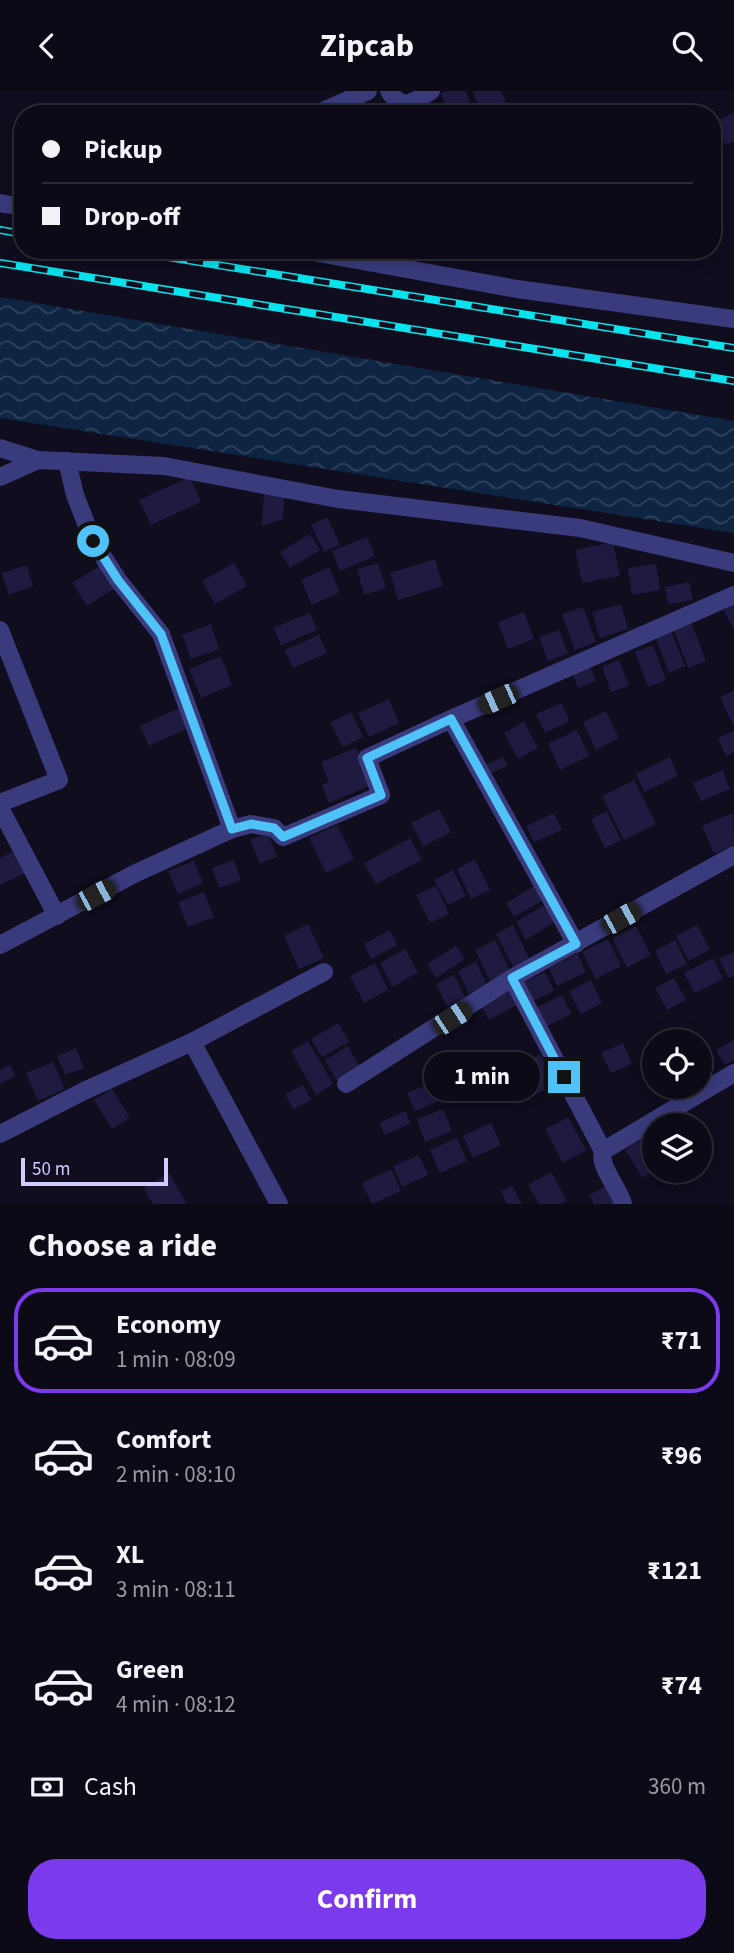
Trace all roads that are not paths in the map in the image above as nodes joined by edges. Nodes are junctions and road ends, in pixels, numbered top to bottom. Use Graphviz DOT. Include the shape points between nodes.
graph roads {
  1 [pos="368,91"];
  2 [pos="389,91"];
  3 [pos="431,91"];
  4 [pos="336,105"];
  5 [pos="352,259"];
  6 [pos="734,319"];
  7 [pos="0,448"];
  8 [pos="38,460"];
  9 [pos="67,461"];
  10 [pos="0,477"];
  11 [pos="734,563"];
  12 [pos="734,595"];
  13 [pos="0,630"];
  14 [pos="451,719"];
  15 [pos="1,810"];
  16 [pos="232,829"];
  17 [pos="734,855"];
  18 [pos="57,916"];
  19 [pos="576,944"];
  20 [pos="0,945"];
  21 [pos="324,972"];
  22 [pos="512,978"];
  23 [pos="192,1042"];
  24 [pos="734,1073"];
  25 [pos="346,1084"];
  26 [pos="0,1134"];
  27 [pos="603,1151"];
  28 [pos="279,1204"];
  29 [pos="623,1204"];
  1 -- 4 [label="street"];
  2 -- 3 [label="street" via="404,104"];
  5 -- 6 [label="street" via="517,289"];
  7 -- 8 [label="street"];
  8 -- 9 [label="street"];
  8 -- 10 [label="street"];
  9 -- 11 [label="street" via="164,466 338,499 580,528"];
  9 -- 16 [label="street" via="93,541 161,634"];
  12 -- 14 [label="street"];
  13 -- 15 [label="street" via="59,781"];
  14 -- 16 [label="street" via="367,758 381,795 283,837 274,828 251,824"];
  14 -- 19 [label="street"];
  15 -- 18 [label="street"];
  16 -- 18 [label="street"];
  17 -- 19 [label="street"];
  18 -- 20 [label="street"];
  19 -- 22 [label="street"];
  21 -- 23 [label="street"];
  22 -- 25 [label="street"];
  22 -- 27 [label="street"];
  23 -- 26 [label="street"];
  23 -- 28 [label="street"];
  24 -- 27 [label="street"];
  27 -- 29 [label="street" via="604,1167"];
}
